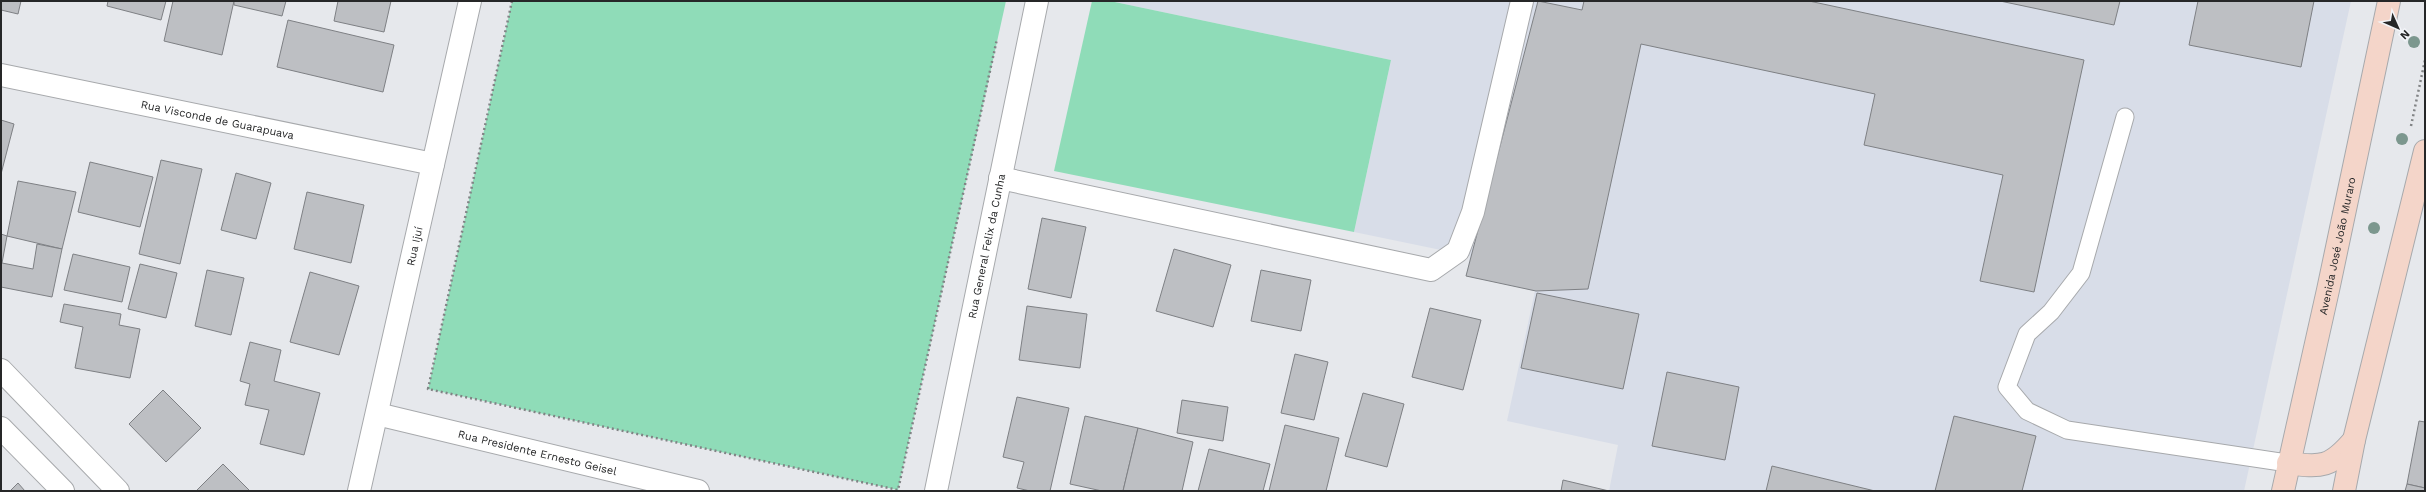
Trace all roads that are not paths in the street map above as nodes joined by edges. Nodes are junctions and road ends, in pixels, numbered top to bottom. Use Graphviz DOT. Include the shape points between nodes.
graph roads {
  1 [pos="470,1"];
  2 [pos="1037,1"];
  3 [pos="1522,1"];
  4 [pos="2389,1"];
  5 [pos="1,75"];
  6 [pos="2125,117"];
  7 [pos="2424,161"];
  8 [pos="433,164"];
  9 [pos="1000,178"];
  10 [pos="1,370"];
  11 [pos="377,414"];
  12 [pos="1,428"];
  13 [pos="2354,440"];
  14 [pos="2288,463"];
  15 [pos="63,491"];
  16 [pos="118,491"];
  17 [pos="359,491"];
  18 [pos="698,491"];
  19 [pos="936,491"];
  20 [pos="2283,491"];
  21 [pos="2344,491"];
  1 -- 8 [label="street, Rua Ijuí"];
  2 -- 9 [label="street, Rua General Felix da Cunha"];
  3 -- 9 [label="street" via="1473,212 1458,251 1431,270"];
  4 -- 14 [label="main road, Avenida José João Muraro" via="2328,290"];
  5 -- 8 [label="street, Rua Visconde de Guarapuava"];
  6 -- 14 [label="lane" via="2081,273 2051,312 2027,334 2007,387 2027,411 2067,430"];
  7 -- 13 [label="main road"];
  8 -- 11 [label="street, Rua Ijuí"];
  9 -- 19 [label="street, Rua General Felix da Cunha"];
  10 -- 16 [label="street"];
  11 -- 17 [label="street, Rua Ijuí"];
  11 -- 18 [label="street, Rua Presidente Ernesto Geisel"];
  12 -- 15 [label="street"];
  13 -- 14 [label="main road" via="2343,453 2318,466"];
  13 -- 21 [label="main road"];
  14 -- 20 [label="main road, Avenida José João Muraro"];
}
